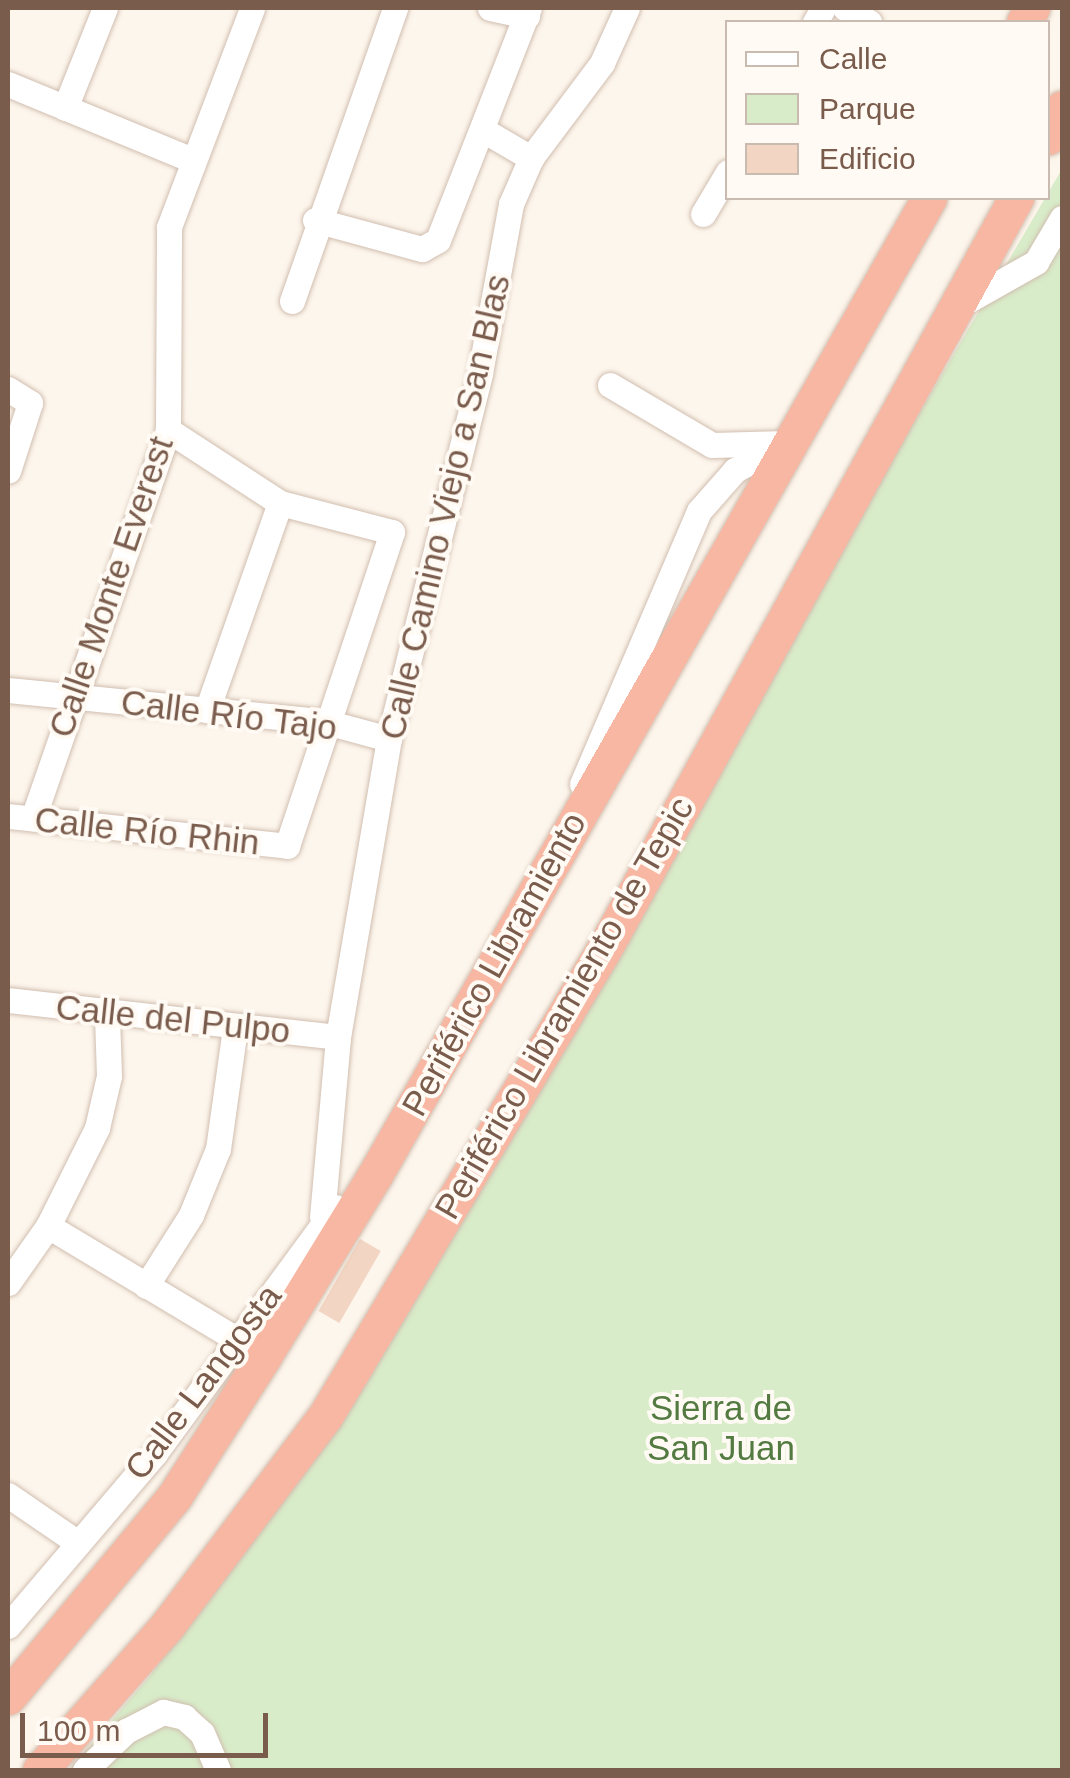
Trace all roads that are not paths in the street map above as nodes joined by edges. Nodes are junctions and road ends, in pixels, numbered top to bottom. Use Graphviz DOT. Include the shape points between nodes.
graph roads {
  1 [pos="106,8"];
  2 [pos="252,8"];
  3 [pos="395,8"];
  4 [pos="490,8"];
  5 [pos="628,8"];
  6 [pos="528,12"];
  7 [pos="8,84"];
  8 [pos="65,108"];
  9 [pos="1062,108"];
  10 [pos="482,130"];
  11 [pos="1050,134"];
  12 [pos="531,158"];
  13 [pos="190,159"];
  14 [pos="725,177"];
  15 [pos="928,200"];
  16 [pos="1015,200"];
  17 [pos="703,214"];
  18 [pos="1062,218"];
  19 [pos="315,220"];
  20 [pos="292,301"];
  21 [pos="953,309"];
  22 [pos="610,385"];
  23 [pos="17,392"];
  24 [pos="168,430"];
  25 [pos="786,442"];
  26 [pos="8,471"];
  27 [pos="280,502"];
  28 [pos="8,690"];
  29 [pos="72,698"];
  30 [pos="206,710"];
  31 [pos="326,722"];
  32 [pos="389,739"];
  33 [pos="20,817"];
  34 [pos="8,1000"];
  35 [pos="107,1015"];
  36 [pos="235,1028"];
  37 [pos="338,1037"];
  38 [pos="374,1175"];
  39 [pos="322,1217"];
  40 [pos="48,1226"];
  41 [pos="8,1283"];
  42 [pos="146,1286"];
  43 [pos="251,1348"];
  44 [pos="8,1495"];
  45 [pos="78,1543"];
  46 [pos="8,1626"];
  47 [pos="8,1697"];
  48 [pos="38,1769"];
  49 [pos="85,1770"];
  50 [pos="218,1770"];
  1 -- 8 [label="street"];
  2 -- 13 [label="street, Calle Monte Everest"];
  3 -- 19 [label="street"];
  4 -- 6 [label="street"];
  5 -- 12 [label="street, Calle Camino Viejo a San Blas" via="602,63"];
  6 -- 10 [label="street"];
  7 -- 8 [label="street"];
  8 -- 13 [label="street"];
  9 -- 11 [label="highway"];
  10 -- 12 [label="street"];
  10 -- 19 [label="street" via="431,246"];
  12 -- 32 [label="street, Calle Camino Viejo a San Blas" via="511,204 480,373"];
  13 -- 24 [label="street, Calle Monte Everest" via="169,227 164,284"];
  14 -- 17 [label="street"];
  15 -- 25 [label="highway, Periférico Libramiento"];
  16 -- 21 [label="highway, Periférico Libramiento de Tepic"];
  18 -- 21 [label="street" via="1036,262"];
  19 -- 20 [label="street"];
  21 -- 48 [label="highway, Periférico Libramiento de Tepic" via="607,944 326,1415 167,1626"];
  22 -- 25 [label="street" via="712,445"];
  23 -- 26 [label="street"];
  24 -- 27 [label="street"];
  24 -- 29 [label="street, Calle Monte Everest"];
  25 -- 38 [label="highway, Periférico Libramiento"];
  27 -- 30 [label="street"];
  27 -- 31 [label="street" via="392,532"];
  28 -- 29 [label="street, Calle Río Tajo"];
  29 -- 30 [label="street, Calle Río Tajo"];
  29 -- 33 [label="street, Calle Monte Everest"];
  30 -- 31 [label="street, Calle Río Tajo"];
  31 -- 32 [label="street, Calle Río Tajo"];
  31 -- 33 [label="street, Calle Río Rhin" via="287,846"];
  32 -- 37 [label="street, Calle Camino Viejo a San Blas"];
  34 -- 35 [label="street, Calle del Pulpo"];
  35 -- 36 [label="street, Calle del Pulpo"];
  35 -- 40 [label="street" via="109,1076 96,1128"];
  36 -- 37 [label="street, Calle del Pulpo"];
  36 -- 42 [label="street" via="218,1149 191,1215"];
  37 -- 39 [label="street, Calle Langosta"];
  38 -- 39 [label="street, Calle Langosta"];
  38 -- 43 [label="highway, Periférico Libramiento"];
  39 -- 43 [label="street, Calle Langosta"];
  40 -- 41 [label="street"];
  40 -- 42 [label="street"];
  42 -- 43 [label="street"];
  43 -- 45 [label="street, Calle Langosta"];
  43 -- 47 [label="highway, Periférico Libramiento" via="174,1497"];
  44 -- 45 [label="street"];
  45 -- 46 [label="street, Calle Langosta"];
  49 -- 50 [label="street" via="135,1724 163,1712 184,1717 202,1733"];
}
